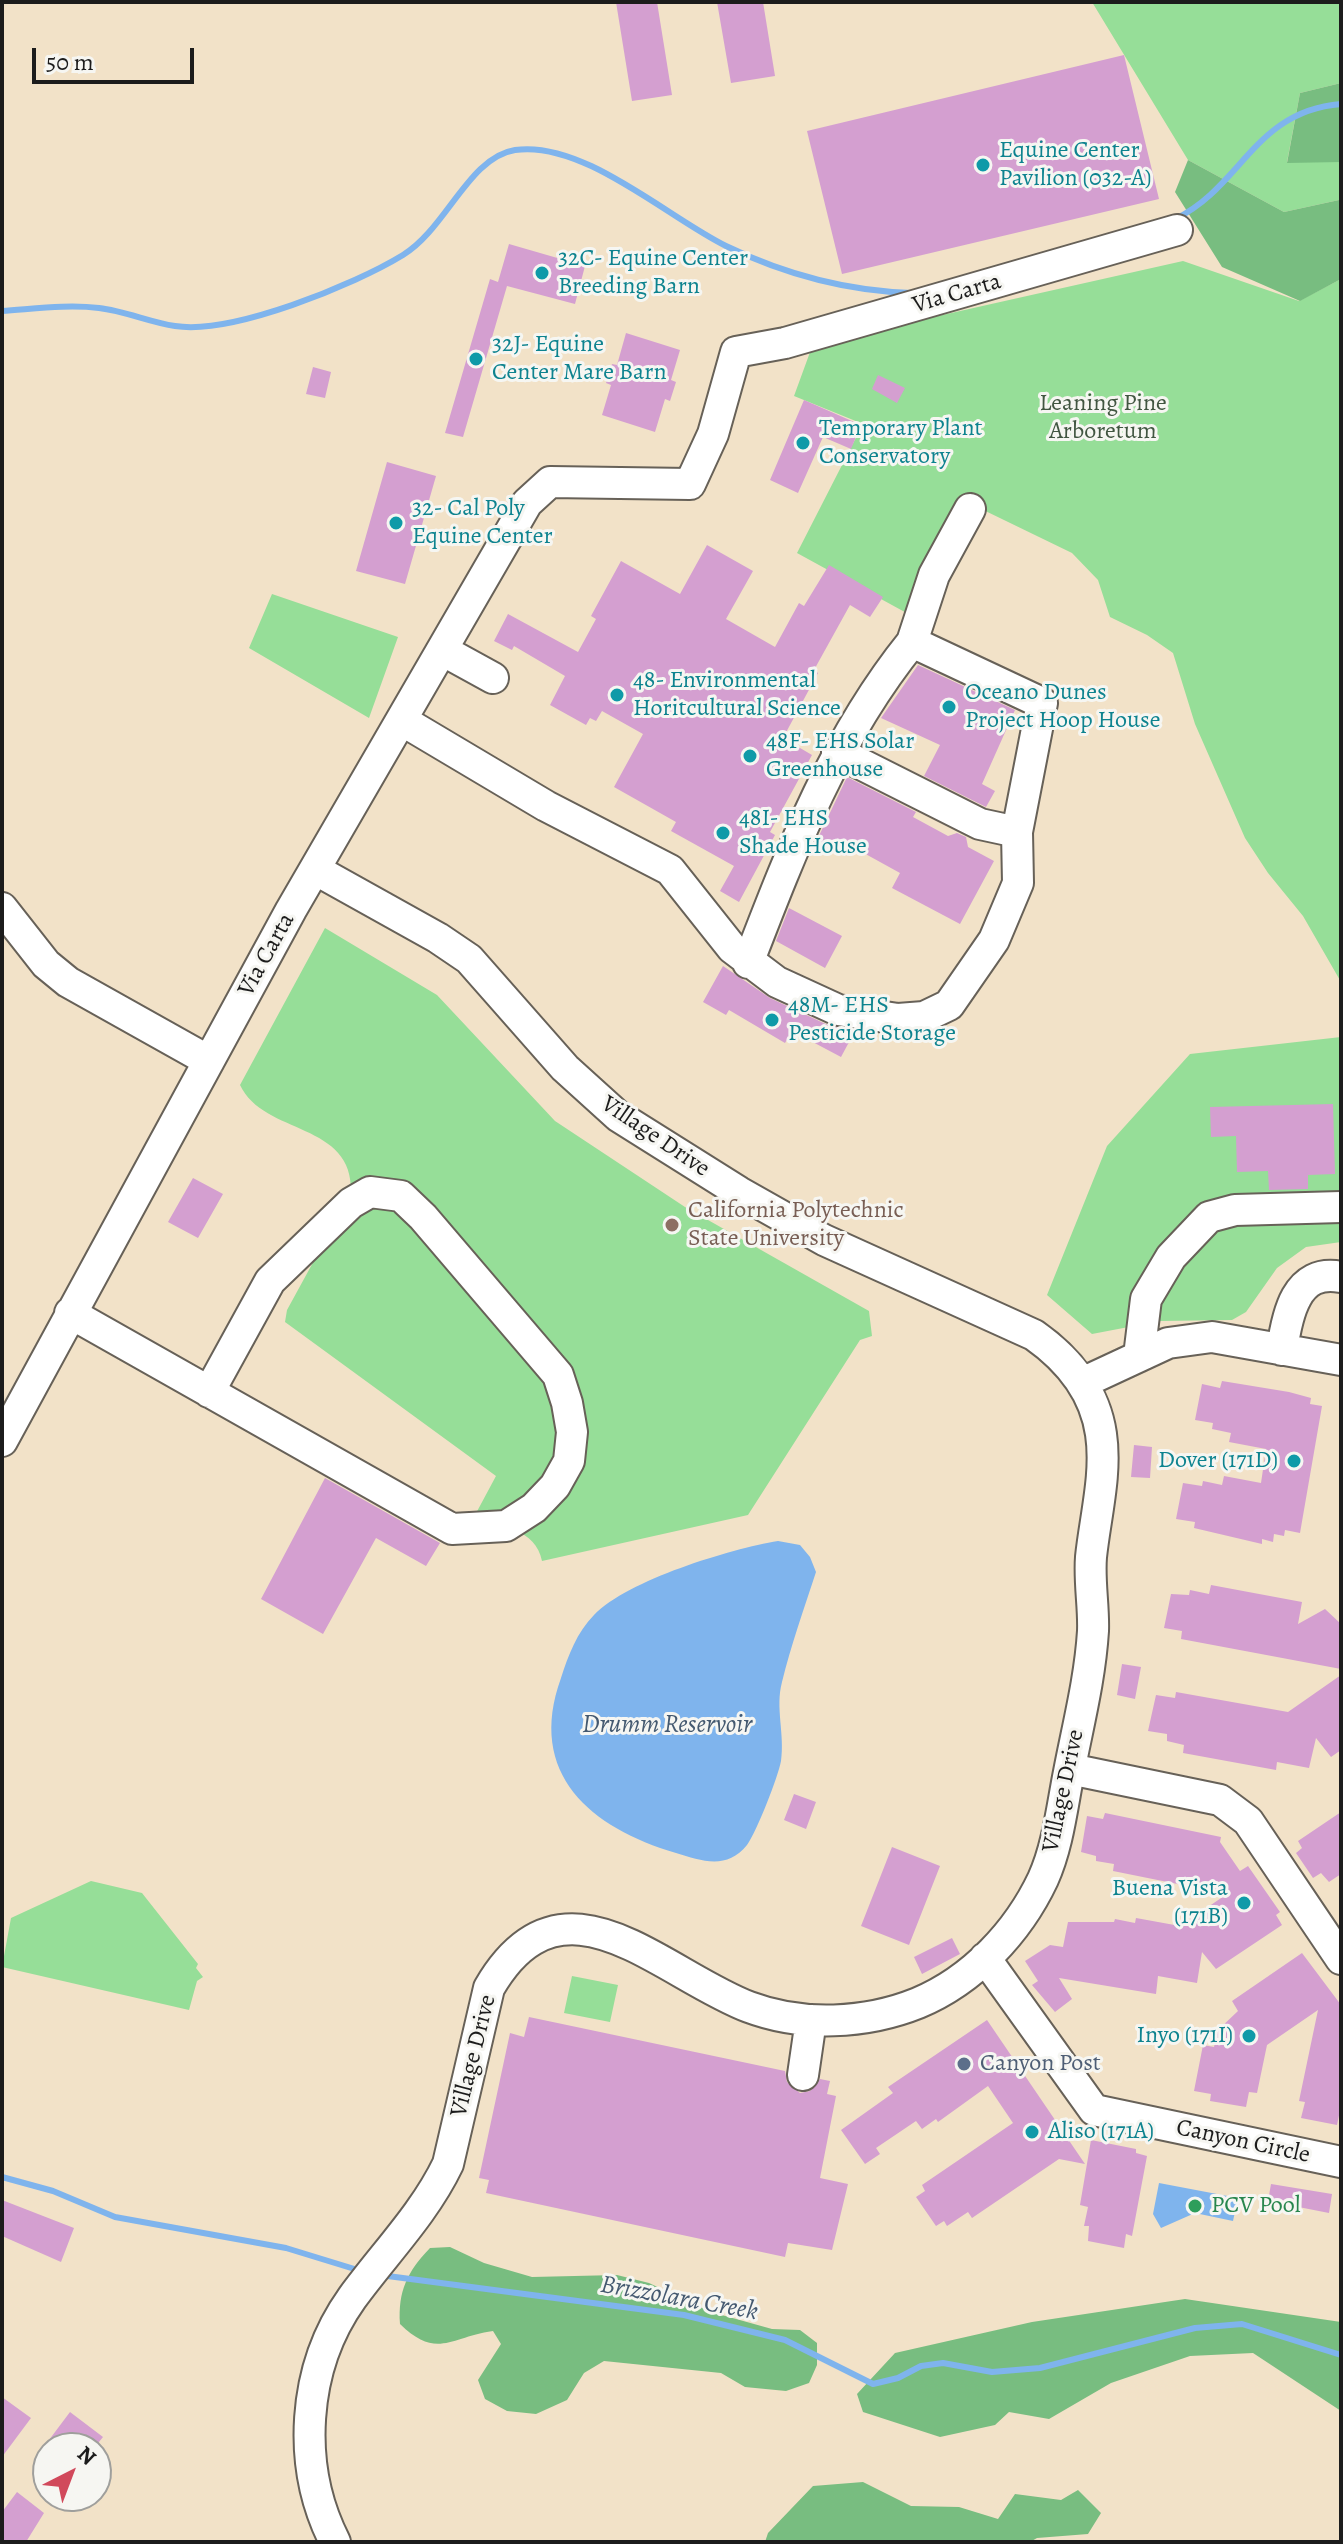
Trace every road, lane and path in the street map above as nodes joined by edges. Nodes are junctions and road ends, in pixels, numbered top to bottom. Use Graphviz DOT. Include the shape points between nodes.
graph roads {
  1 [pos="1177,230"];
  2 [pos="970,509"];
  3 [pos="912,642"];
  4 [pos="442,650"];
  5 [pos="493,678"];
  6 [pos="403,721"];
  7 [pos="837,752"];
  8 [pos="1017,832"];
  9 [pos="316,870"];
  10 [pos="2,908"];
  11 [pos="748,963"];
  12 [pos="209,1061"];
  13 [pos="1341,1207"];
  14 [pos="1341,1277"];
  15 [pos="70,1313"];
  16 [pos="1282,1350"];
  17 [pos="1139,1356"];
  18 [pos="1341,1360"];
  19 [pos="1082,1383"];
  20 [pos="209,1392"];
  21 [pos="2,1441"];
  22 [pos="1070,1769"];
  23 [pos="985,1958"];
  24 [pos="1341,1959"];
  25 [pos="811,2020"];
  26 [pos="803,2075"];
  27 [pos="1341,2162"];
  28 [pos="335,2542"];
  1 -- 4 [label="street, Via Carta" via="798,340 736,352 713,434 690,484 550,482 527,503"];
  2 -- 3 [label="street" via="934,575"];
  3 -- 7 [label="street" via="876,686"];
  3 -- 8 [label="street" via="1042,703"];
  4 -- 5 [label="street"];
  4 -- 6 [label="street, Via Carta"];
  6 -- 9 [label="street, Via Carta"];
  6 -- 11 [label="street" via="546,806 670,870"];
  7 -- 8 [label="street" via="980,824"];
  7 -- 11 [label="street"];
  8 -- 11 [label="street" via="1018,883 994,940 949,1005 924,1017 898,1019 838,1010"];
  9 -- 12 [label="street, Via Carta"];
  9 -- 19 [label="street, Village Drive" via="469,959 565,1068 618,1116 824,1240 1034,1335 1053,1348"];
  10 -- 12 [label="street" via="46,964 68,982"];
  12 -- 15 [label="street, Via Carta"];
  13 -- 17 [label="street" via="1235,1210 1209,1217 1171,1257 1146,1299"];
  14 -- 16 [label="street" via="1321,1277 1300,1289 1285,1324"];
  15 -- 20 [label="street"];
  15 -- 21 [label="street, Via Carta"];
  16 -- 17 [label="street" via="1212,1337 1168,1343"];
  16 -- 18 [label="street"];
  17 -- 19 [label="street"];
  19 -- 22 [label="street, Village Drive" via="1101,1435 1102,1463 1091,1566 1093,1629"];
  20 -- 20 [label="street" via="270,1281 351,1203 370,1192 401,1196 558,1375 572,1432 569,1461 555,1486 520,1518 506,1526 452,1529"];
  22 -- 23 [label="street, Village Drive" via="1044,1877 1009,1933"];
  22 -- 24 [label="street" via="1220,1800 1248,1821"];
  23 -- 25 [label="street, Village Drive" via="957,1982 919,2002 857,2019"];
  23 -- 27 [label="street, Canyon Circle" via="1094,2110"];
  25 -- 26 [label="street"];
  25 -- 28 [label="street, Village Drive" via="749,2007 595,1929 569,1928 536,1939 509,1959 489,1988 448,2164 434,2191 351,2300 322,2357 310,2421 310,2465 323,2520"];
}
